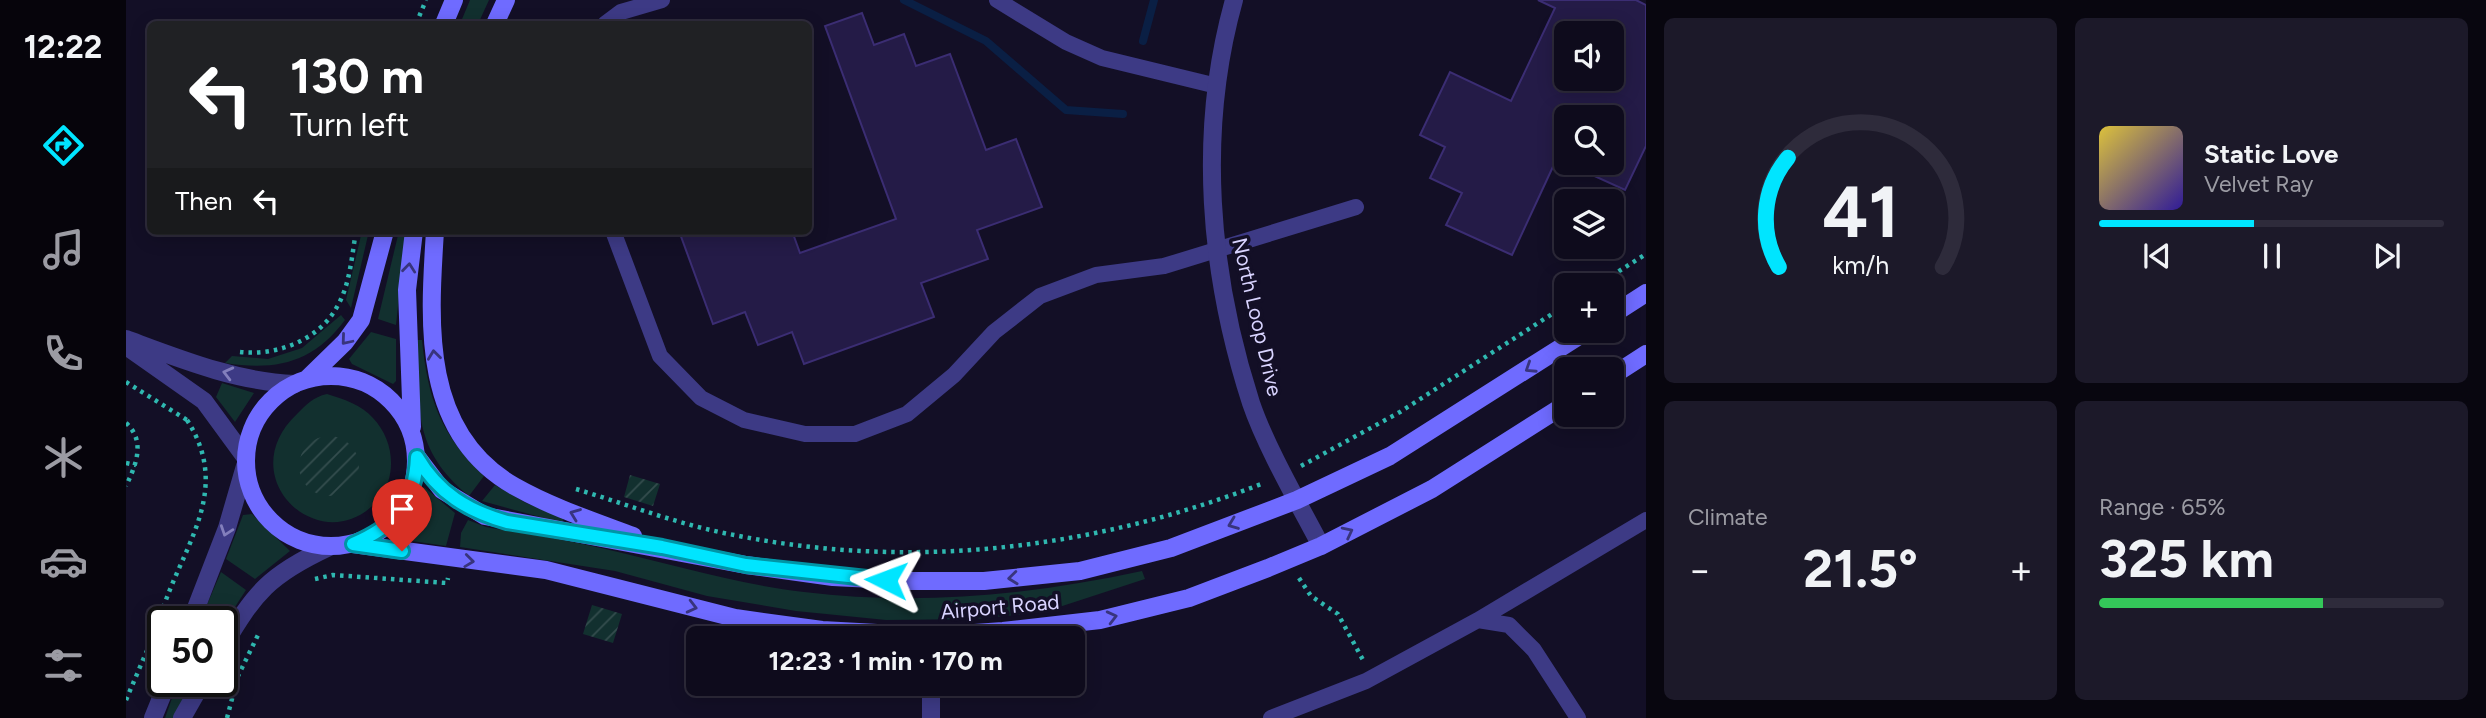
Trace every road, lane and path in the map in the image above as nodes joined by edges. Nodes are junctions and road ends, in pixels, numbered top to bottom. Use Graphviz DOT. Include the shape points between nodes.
graph roads {
  1 [pos="426,0"];
  2 [pos="454,0"];
  3 [pos="506,0"];
  4 [pos="662,0"];
  5 [pos="998,0"];
  6 [pos="1234,0"];
  7 [pos="417,21"];
  8 [pos="445,21"];
  9 [pos="496,21"];
  10 [pos="609,21"];
  11 [pos="1217,86"];
  12 [pos="1356,207"];
  13 [pos="355,235"];
  14 [pos="384,235"];
  15 [pos="414,235"];
  16 [pos="435,235"];
  17 [pos="615,235"];
  18 [pos="1215,250"];
  19 [pos="1646,254"];
  20 [pos="1616,273"];
  21 [pos="1646,293"];
  22 [pos="1624,307"];
  23 [pos="1554,313"];
  24 [pos="126,339"];
  25 [pos="1568,343"];
  26 [pos="126,346"];
  27 [pos="236,352"];
  28 [pos="1646,354"];
  29 [pos="1624,368"];
  30 [pos="301,381"];
  31 [pos="126,382"];
  32 [pos="197,410"];
  33 [pos="1554,412"];
  34 [pos="187,420"];
  35 [pos="126,423"];
  36 [pos="412,434"];
  37 [pos="417,457"];
  38 [pos="245,461"];
  39 [pos="126,464"];
  40 [pos="1306,464"];
  41 [pos="136,465"];
  42 [pos="1265,483"];
  43 [pos="126,486"];
  44 [pos="601,497"];
  45 [pos="1297,500"];
  46 [pos="1646,520"];
  47 [pos="353,544"];
  48 [pos="1321,546"];
  49 [pos="329,547"];
  50 [pos="662,547"];
  51 [pos="449,571"];
  52 [pos="1297,574"];
  53 [pos="306,583"];
  54 [pos="197,606"];
  55 [pos="1478,620"];
  56 [pos="238,621"];
  57 [pos="793,626"];
  58 [pos="1041,626"];
  59 [pos="262,629"];
  60 [pos="1371,678"];
  61 [pos="931,696"];
  62 [pos="161,697"];
  63 [pos="194,697"];
  64 [pos="126,700"];
  65 [pos="228,716"];
  66 [pos="153,718"];
  67 [pos="182,718"];
  68 [pos="931,718"];
  69 [pos="1271,718"];
  70 [pos="1578,718"];
  1 -- 7 [label="path"];
  2 -- 8 [label="main road"];
  3 -- 9 [label="main road"];
  4 -- 10 [label="lane" via="621,12"];
  5 -- 11 [label="lane" via="1066,42 1102,58"];
  6 -- 11 [label="street, North Loop Drive"];
  11 -- 18 [label="street, North Loop Drive"];
  12 -- 18 [label="lane"];
  13 -- 27 [label="path" via="338,307 322,326 290,347"];
  14 -- 30 [label="main road, one-way" via="361,320 345,342"];
  36 -- 15 [label="main road, one-way" via="407,290"];
  50 -- 16 [label="main road, one-way" via="513,485 472,453 441,395 433,354"];
  17 -- 18 [label="lane" via="660,355 701,398 744,420 805,434 855,434 907,414 954,375 994,332 1040,296 1096,275 1164,266"];
  18 -- 45 [label="street, North Loop Drive" via="1252,404"];
  19 -- 20 [label="path"];
  21 -- 22 [label="main road"];
  23 -- 40 [label="path" via="1399,412"];
  30 -- 24 [label="street, one-way" via="273,383 219,371"];
  25 -- 45 [label="main road, Airport Road, one-way" via="1390,456"];
  26 -- 38 [label="street" via="204,401"];
  28 -- 29 [label="main road"];
  30 -- 36 [label="main road" via="340,376 371,386 396,406"];
  30 -- 38 [label="main road" via="261,412 252,428"];
  31 -- 34 [label="path"];
  32 -- 34 [label="path"];
  48 -- 33 [label="main road, Airport Road, one-way" via="1432,489"];
  34 -- 64 [label="path" via="206,460 196,530"];
  35 -- 41 [label="path" via="134,430 138,446"];
  36 -- 37 [label="main road"];
  37 -- 47 [label="main road" via="412,489 401,511 378,533"];
  37 -- 50 [label="main road, Airport Road" via="442,490 485,516"];
  38 -- 49 [label="main road" via="250,491 263,513 281,531"];
  38 -- 54 [label="street, one-way" via="227,528"];
  39 -- 41 [label="path"];
  41 -- 43 [label="path"];
  42 -- 44 [label="path" via="1097,534 964,552 822,549 732,535"];
  45 -- 48 [label="street, North Loop Drive"];
  45 -- 50 [label="main road, Airport Road, one-way" via="1171,548 1080,571 984,581 833,577"];
  46 -- 55 [label="lane"];
  47 -- 49 [label="main road"];
  47 -- 57 [label="main road, Airport Road, one-way" via="546,570 736,618"];
  58 -- 48 [label="main road, Airport Road, one-way" via="1100,620 1189,598"];
  49 -- 56 [label="street" via="274,576"];
  51 -- 53 [label="path" via="447,583 332,575"];
  52 -- 60 [label="path" via="1311,596 1338,614 1349,628"];
  55 -- 60 [label="lane"];
  55 -- 70 [label="lane" via="1509,625 1534,650"];
  59 -- 65 [label="path" via="238,676"];
  60 -- 69 [label="lane"];
  61 -- 68 [label="street"];
  62 -- 66 [label="street"];
  63 -- 67 [label="street"];
}
